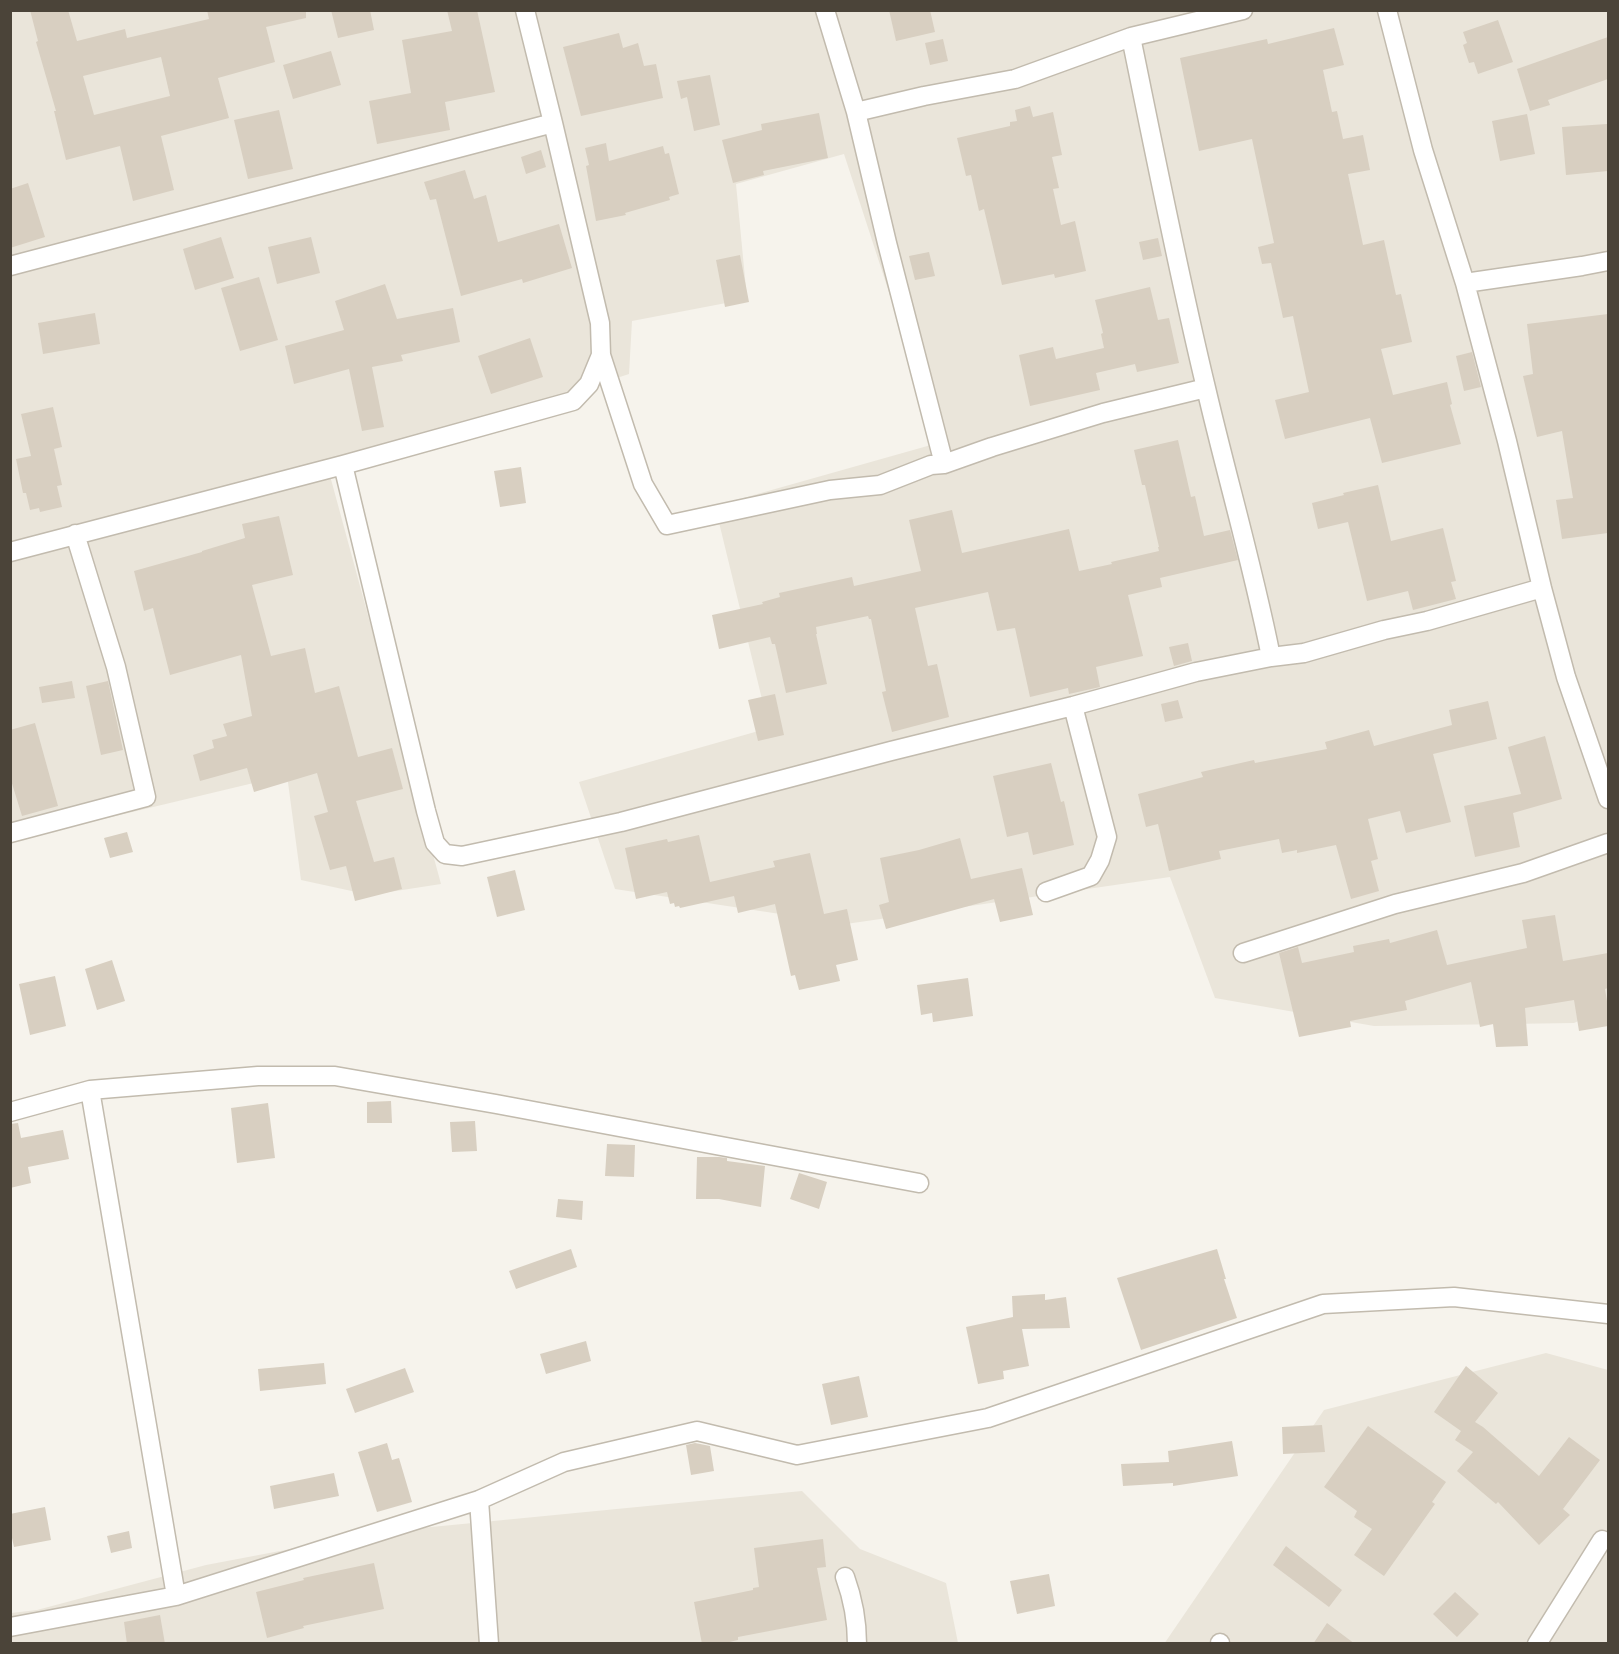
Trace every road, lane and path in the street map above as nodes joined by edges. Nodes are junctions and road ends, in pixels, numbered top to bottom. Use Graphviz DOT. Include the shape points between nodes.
graph roads {
  1 [pos="525,10"];
  2 [pos="825,10"];
  3 [pos="1243,10"];
  4 [pos="1387,10"];
  5 [pos="1131,37"];
  6 [pos="856,111"];
  7 [pos="554,123"];
  8 [pos="1608,261"];
  9 [pos="10,266"];
  10 [pos="1464,283"];
  11 [pos="601,355"];
  12 [pos="1206,388"];
  13 [pos="944,464"];
  14 [pos="343,465"];
  15 [pos="75,534"];
  16 [pos="10,552"];
  17 [pos="1542,588"];
  18 [pos="1272,657"];
  19 [pos="1073,706"];
  20 [pos="1608,799"];
  21 [pos="10,833"];
  22 [pos="1608,843"];
  23 [pos="1046,892"];
  24 [pos="1243,953"];
  25 [pos="90,1090"];
  26 [pos="10,1112"];
  27 [pos="920,1183"];
  28 [pos="1608,1314"];
  29 [pos="479,1500"];
  30 [pos="1602,1540"];
  31 [pos="845,1577"];
  32 [pos="176,1596"];
  33 [pos="10,1627"];
  34 [pos="489,1644"];
  35 [pos="857,1644"];
  36 [pos="1537,1644"];
  1 -- 7 [label="street"];
  2 -- 6 [label="street"];
  3 -- 5 [label="street"];
  4 -- 10 [label="street" via="1423,150"];
  5 -- 6 [label="street" via="1015,79"];
  5 -- 12 [label="street"];
  6 -- 13 [label="street"];
  7 -- 9 [label="street"];
  7 -- 11 [label="street" via="600,323"];
  8 -- 10 [label="street"];
  10 -- 17 [label="street"];
  11 -- 13 [label="street" via="643,484 667,525 830,490 880,485 931,465"];
  11 -- 14 [label="street" via="589,384 573,401"];
  12 -- 13 [label="street" via="1103,414"];
  12 -- 18 [label="street"];
  14 -- 15 [label="street"];
  14 -- 19 [label="street" via="426,811 435,843 445,854 479,854 621,822"];
  15 -- 16 [label="street"];
  15 -- 21 [label="street" via="116,667 146,797"];
  17 -- 18 [label="street" via="1304,653"];
  17 -- 20 [label="street" via="1566,676"];
  18 -- 19 [label="street" via="1196,672"];
  19 -- 23 [label="street" via="1107,837 1091,876"];
  22 -- 24 [label="street" via="1523,873 1395,904"];
  25 -- 26 [label="street"];
  25 -- 27 [label="street" via="258,1076 334,1076"];
  25 -- 32 [label="street"];
  28 -- 29 [label="street" via="1454,1297 1323,1304 988,1419 797,1455 697,1431 564,1462"];
  29 -- 32 [label="street"];
  29 -- 34 [label="street"];
  30 -- 36 [label="street"];
  31 -- 35 [label="street" via="857,1625"];
  32 -- 33 [label="street"];
}
